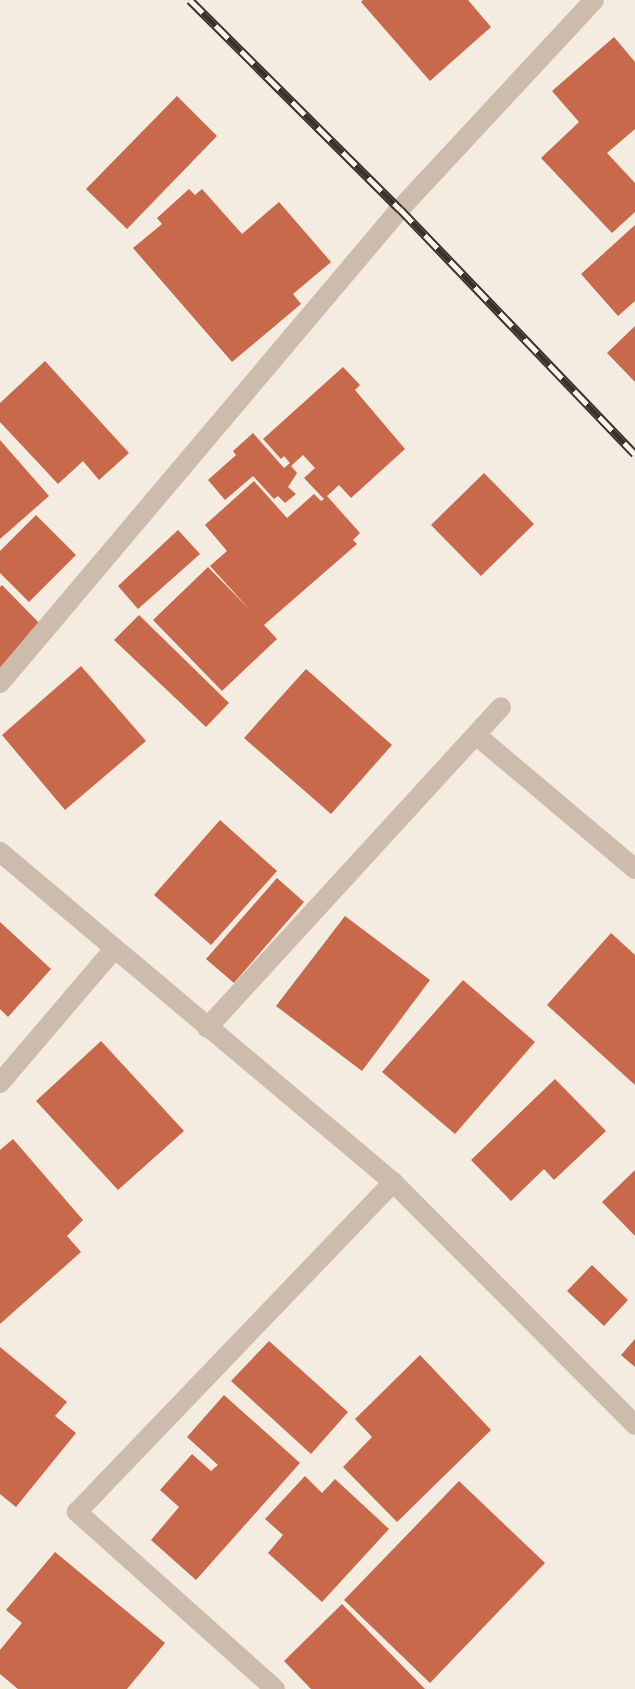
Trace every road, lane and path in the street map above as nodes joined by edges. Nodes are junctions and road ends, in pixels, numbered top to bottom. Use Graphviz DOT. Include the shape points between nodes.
graph roads {
  1 [pos="594,0"];
  2 [pos="0,683"];
  3 [pos="501,707"];
  4 [pos="476,735"];
  5 [pos="0,852"];
  6 [pos="635,869"];
  7 [pos="113,950"];
  8 [pos="207,1028"];
  9 [pos="0,1083"];
  10 [pos="393,1182"];
  11 [pos="635,1425"];
  12 [pos="275,1689"];
  1 -- 2 [label="street" via="400,209"];
  3 -- 4 [label="street"];
  4 -- 6 [label="street"];
  4 -- 8 [label="street"];
  5 -- 7 [label="street"];
  7 -- 8 [label="street"];
  7 -- 9 [label="street"];
  8 -- 10 [label="street"];
  10 -- 11 [label="street"];
  10 -- 12 [label="street" via="77,1512"];
}
